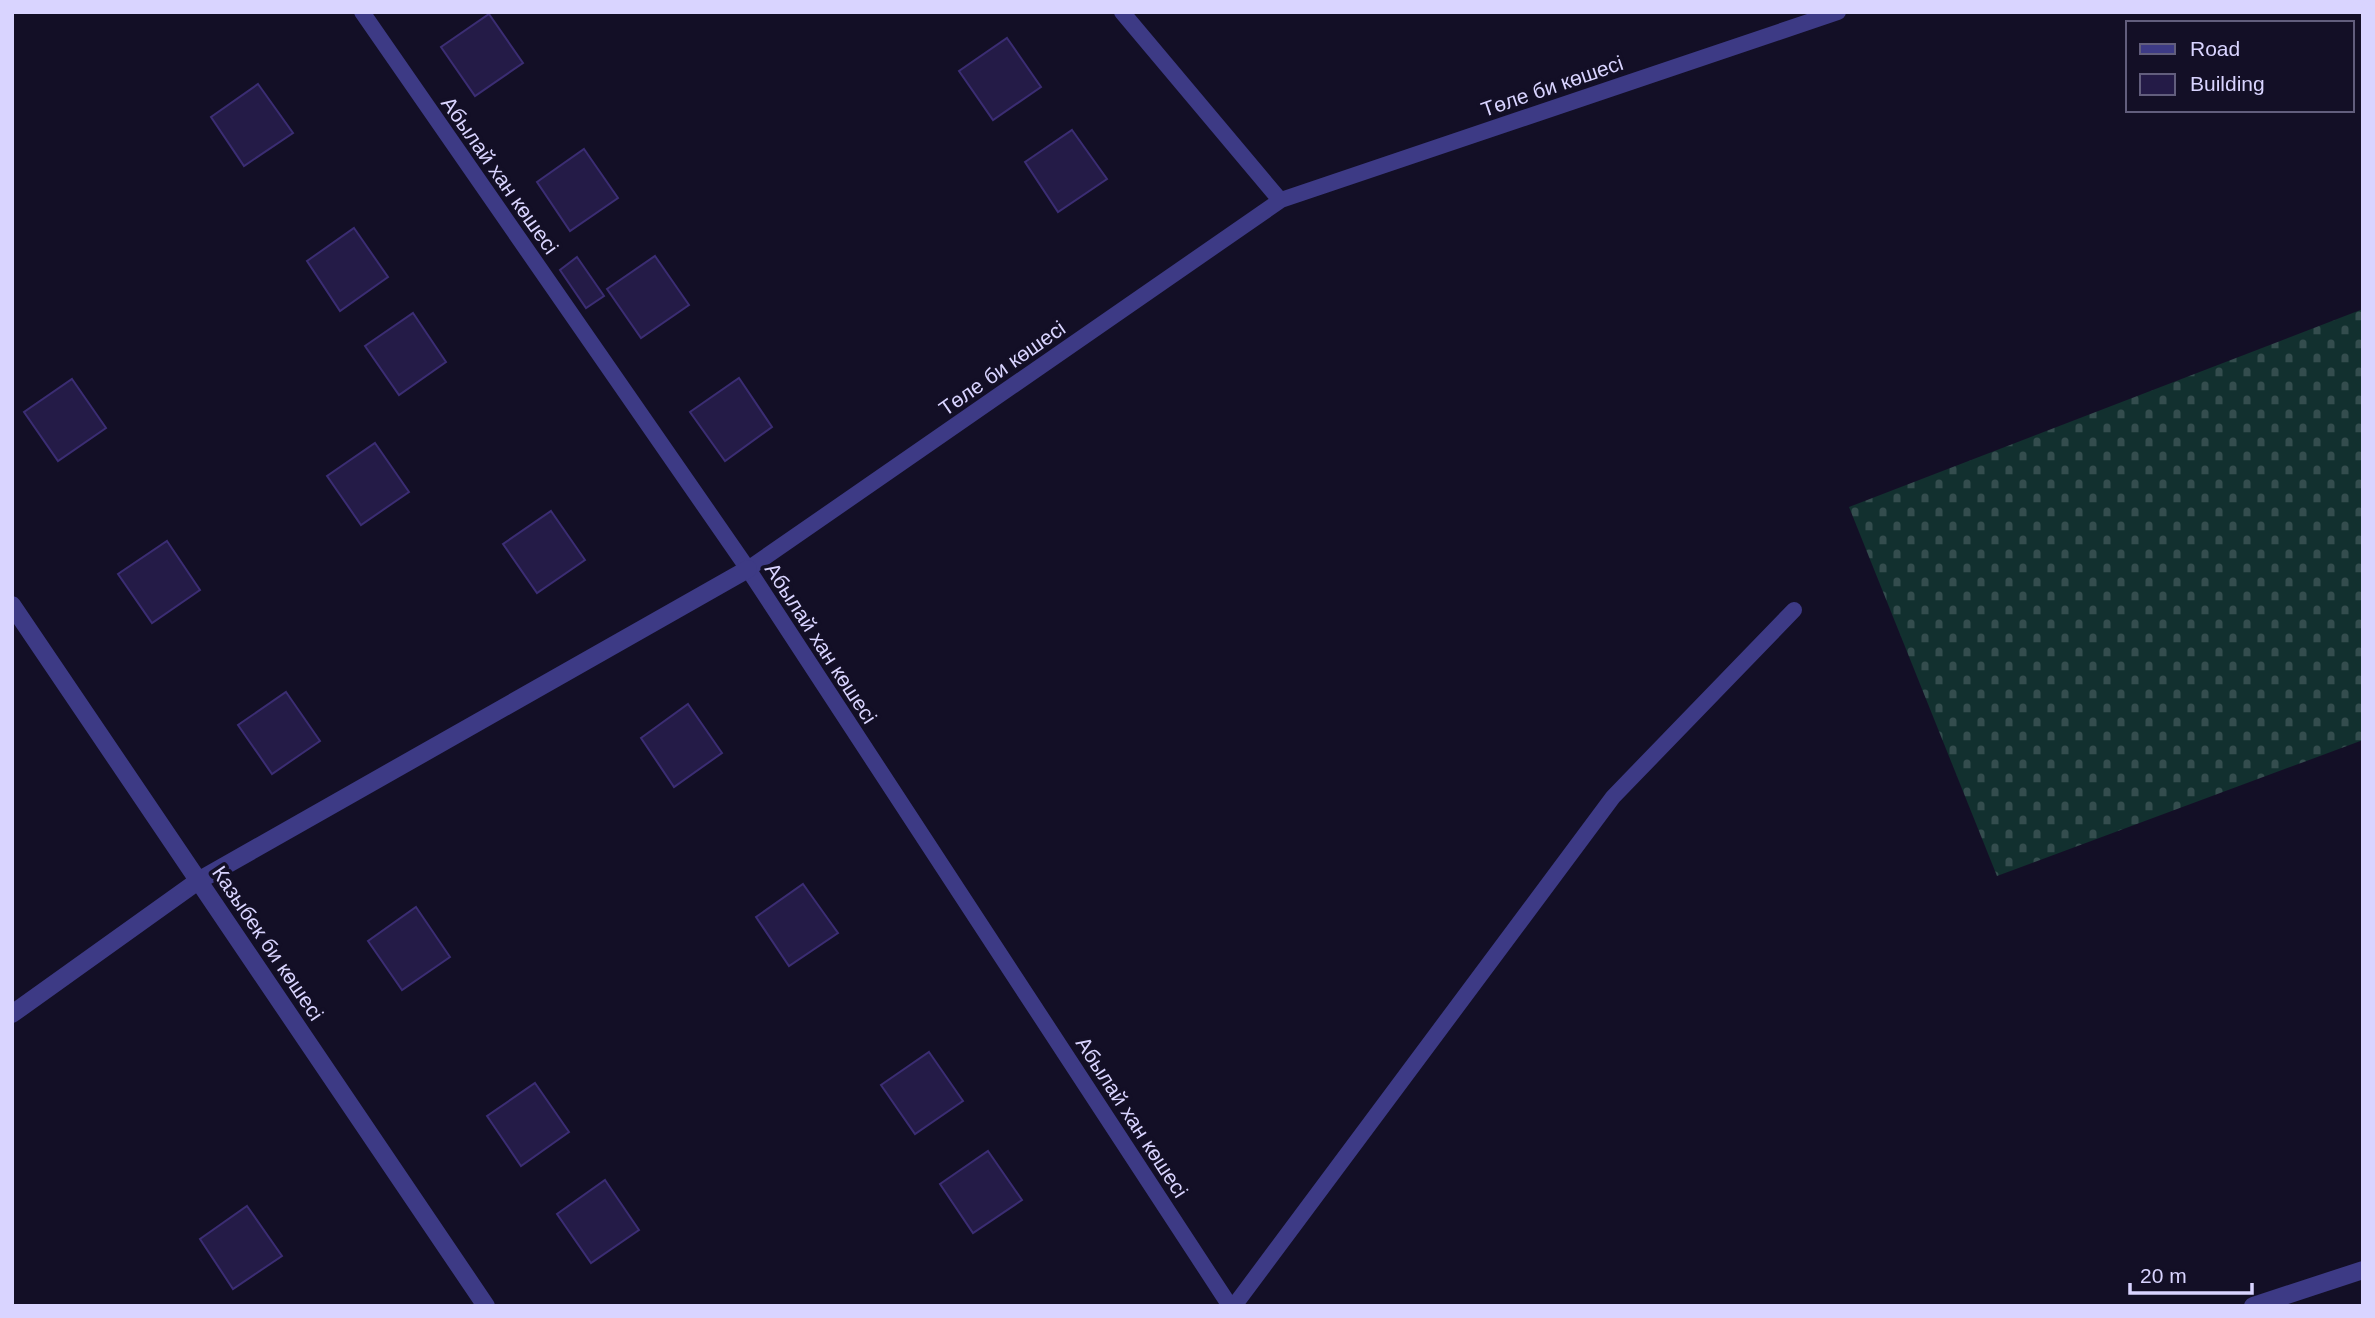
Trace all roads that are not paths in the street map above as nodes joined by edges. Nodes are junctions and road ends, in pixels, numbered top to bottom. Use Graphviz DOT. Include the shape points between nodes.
graph roads {
  1 [pos="362,12"];
  2 [pos="1122,12"];
  3 [pos="1839,12"];
  4 [pos="1280,201"];
  5 [pos="748,569"];
  6 [pos="12,605"];
  7 [pos="1794,610"];
  8 [pos="198,881"];
  9 [pos="12,1014"];
  10 [pos="2363,1270"];
  11 [pos="486,1306"];
  12 [pos="1232,1306"];
  13 [pos="2253,1306"];
  1 -- 5 [label="lane, Абылай хан көшесі"];
  2 -- 4 [label="lane"];
  3 -- 4 [label="lane, Төле би көшесі"];
  4 -- 5 [label="lane, Төле би көшесі"];
  5 -- 8 [label="street"];
  5 -- 12 [label="lane, Абылай хан көшесі"];
  6 -- 8 [label="street, Казыбек би көшесі"];
  7 -- 12 [label="lane" via="1613,797"];
  8 -- 9 [label="street"];
  8 -- 11 [label="street, Казыбек би көшесі"];
  10 -- 13 [label="street"];
}
